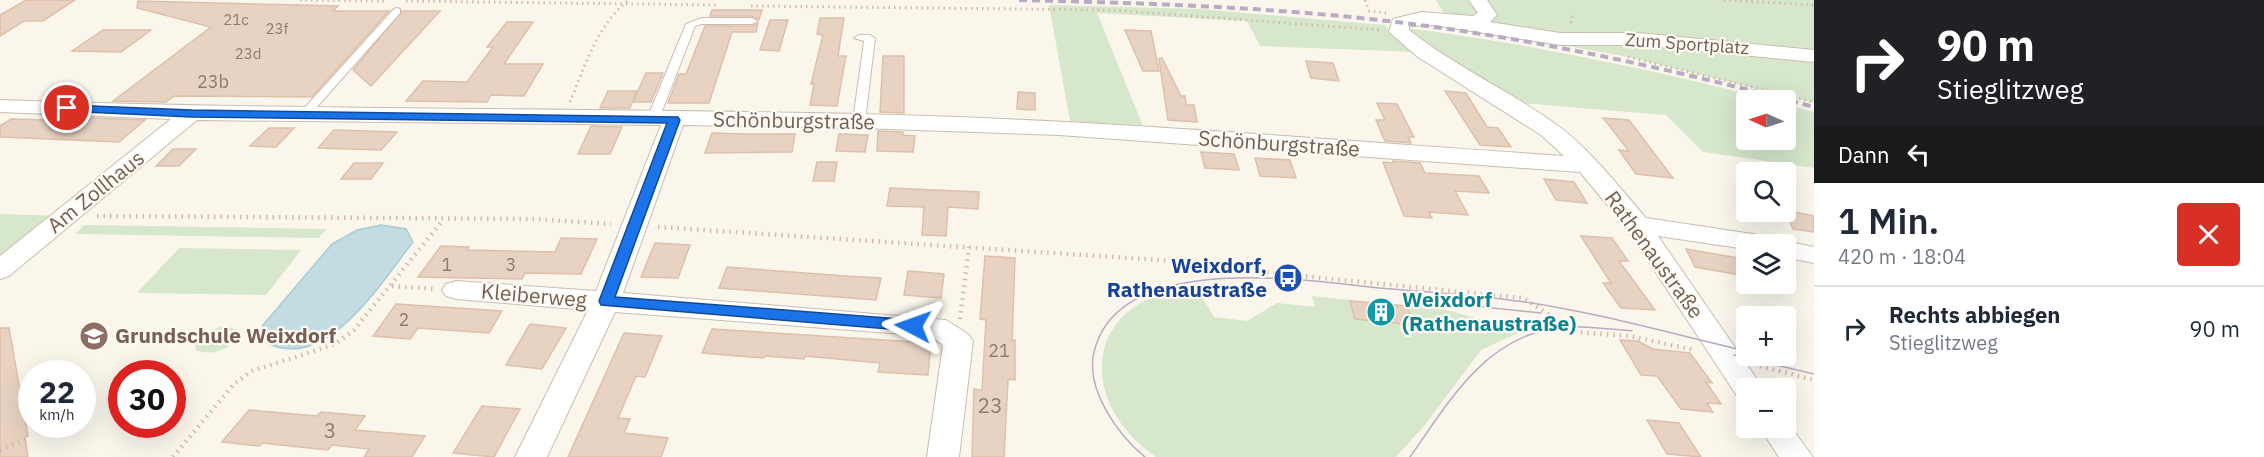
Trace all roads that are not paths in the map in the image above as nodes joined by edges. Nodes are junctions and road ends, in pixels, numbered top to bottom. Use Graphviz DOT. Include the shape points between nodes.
graph roads {
  1 [pos="1480,3"];
  2 [pos="397,4"];
  3 [pos="1446,20"];
  4 [pos="752,21"];
  5 [pos="859,38"];
  6 [pos="1560,39"];
  7 [pos="1814,56"];
  8 [pos="0,106"];
  9 [pos="192,113"];
  10 [pos="304,115"];
  11 [pos="664,120"];
  12 [pos="859,121"];
  13 [pos="1587,165"];
  14 [pos="1638,225"];
  15 [pos="1736,240"];
  16 [pos="1796,251"];
  17 [pos="1814,255"];
  18 [pos="0,270"];
  19 [pos="456,290"];
  20 [pos="606,301"];
  21 [pos="1741,378"];
  22 [pos="1783,438"];
  23 [pos="531,457"];
  24 [pos="943,457"];
  25 [pos="1797,457"];
  1 -- 3 [label="street" via="1488,15 1476,22"];
  1 -- 6 [label="street, Zum Sportplatz" via="1505,20"];
  2 -- 10 [label="lane"];
  3 -- 6 [label="street, Zum Sportplatz"];
  3 -- 13 [label="street, Rathenaustraße" via="1409,18 1400,23 1399,32 1425,53 1549,130"];
  4 -- 11 [label="lane" via="691,24"];
  5 -- 12 [label="lane" via="870,38"];
  6 -- 7 [label="street, Zum Sportplatz" via="1638,39"];
  8 -- 9 [label="street, Schönburgstraße"];
  9 -- 10 [label="street, Schönburgstraße"];
  9 -- 18 [label="street, Am Zollhaus"];
  10 -- 11 [label="street, Schönburgstraße"];
  11 -- 12 [label="street, Schönburgstraße"];
  11 -- 20 [label="street" via="634,226"];
  12 -- 13 [label="street, Schönburgstraße" via="1059,128"];
  13 -- 14 [label="street, Rathenaustraße"];
  14 -- 15 [label="street"];
  14 -- 21 [label="street, Rathenaustraße"];
  16 -- 17 [label="street"];
  19 -- 20 [label="street, Kleiberweg"];
  20 -- 23 [label="street"];
  20 -- 24 [label="street, Kleiberweg" via="936,327 958,341"];
  22 -- 25 [label="street"];
}
